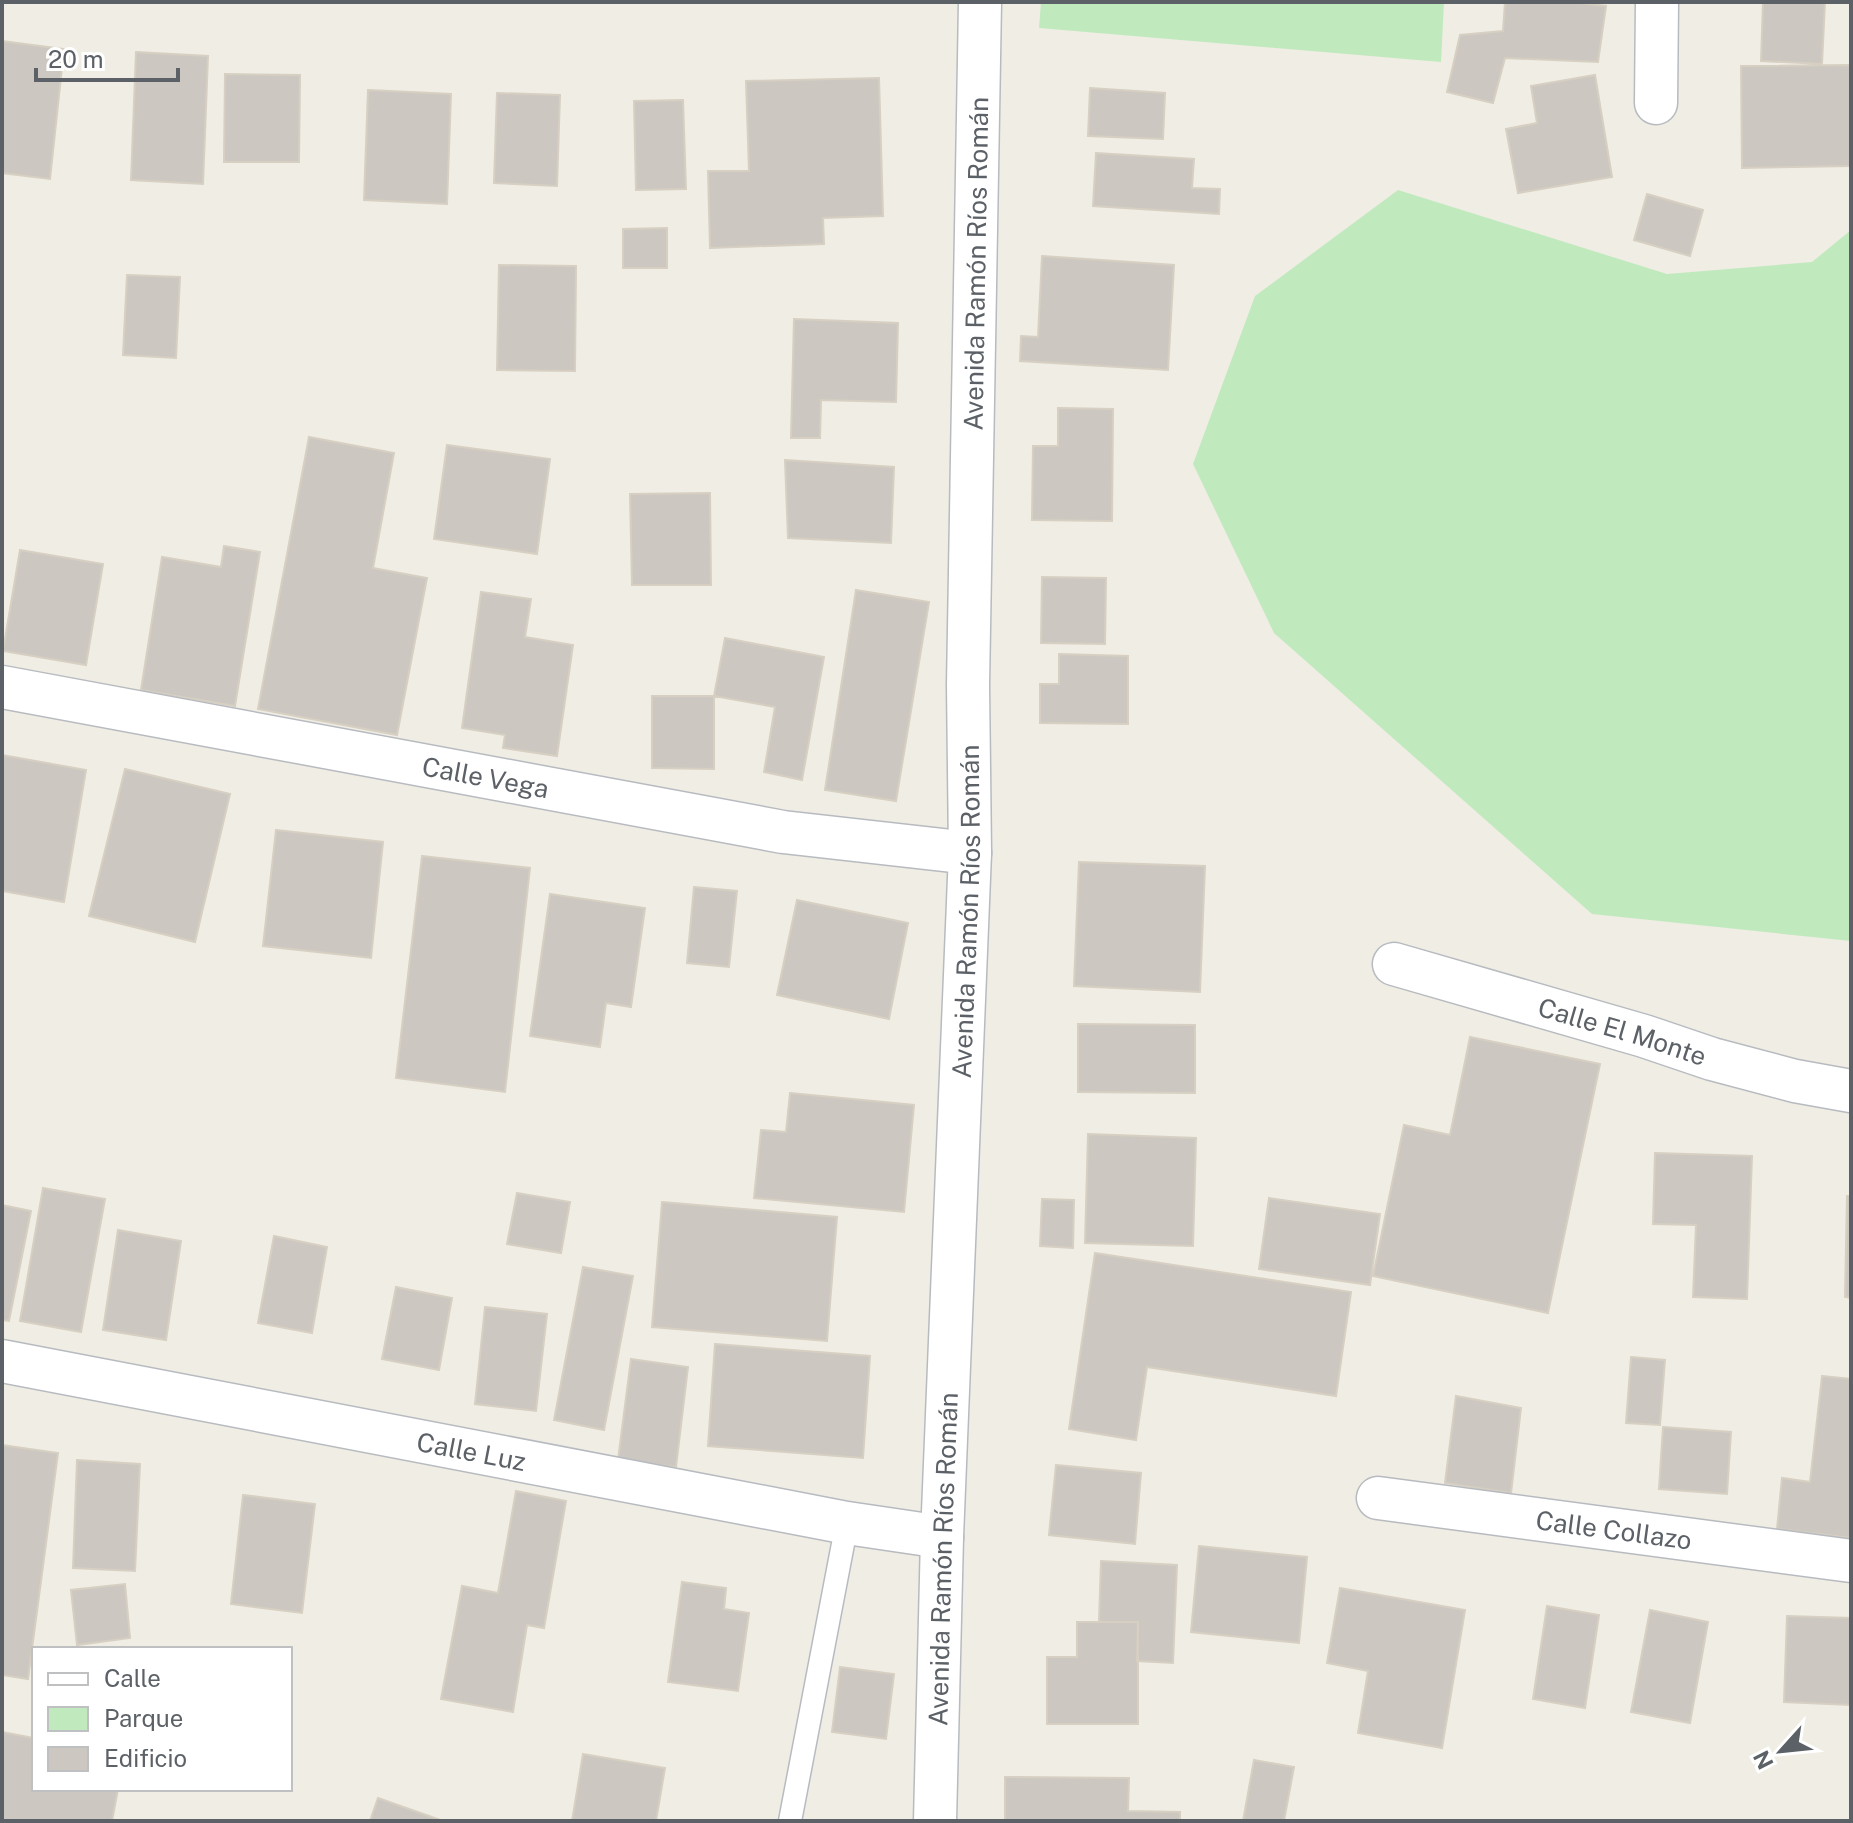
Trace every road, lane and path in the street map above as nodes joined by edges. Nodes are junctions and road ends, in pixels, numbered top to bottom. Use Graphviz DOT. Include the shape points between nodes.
graph roads {
  1 [pos="980,2"];
  2 [pos="1657,2"];
  3 [pos="1656,103"];
  4 [pos="2,687"];
  5 [pos="970,853"];
  6 [pos="1394,964"];
  7 [pos="1851,1091"];
  8 [pos="2,1361"];
  9 [pos="1378,1498"];
  10 [pos="847,1523"];
  11 [pos="942,1537"];
  12 [pos="1851,1561"];
  13 [pos="790,1821"];
  14 [pos="935,1821"];
  1 -- 5 [label="street, Avenida Ramón Ríos Román"];
  2 -- 3 [label="street"];
  4 -- 5 [label="street, Calle Vega" via="783,832"];
  5 -- 11 [label="street, Avenida Ramón Ríos Román"];
  6 -- 7 [label="street, Calle El Monte" via="1712,1059"];
  8 -- 10 [label="street, Calle Luz"];
  9 -- 12 [label="street, Calle Collazo"];
  10 -- 11 [label="street, Calle Luz"];
  10 -- 13 [label="lane"];
  11 -- 14 [label="street, Avenida Ramón Ríos Román"];
}
